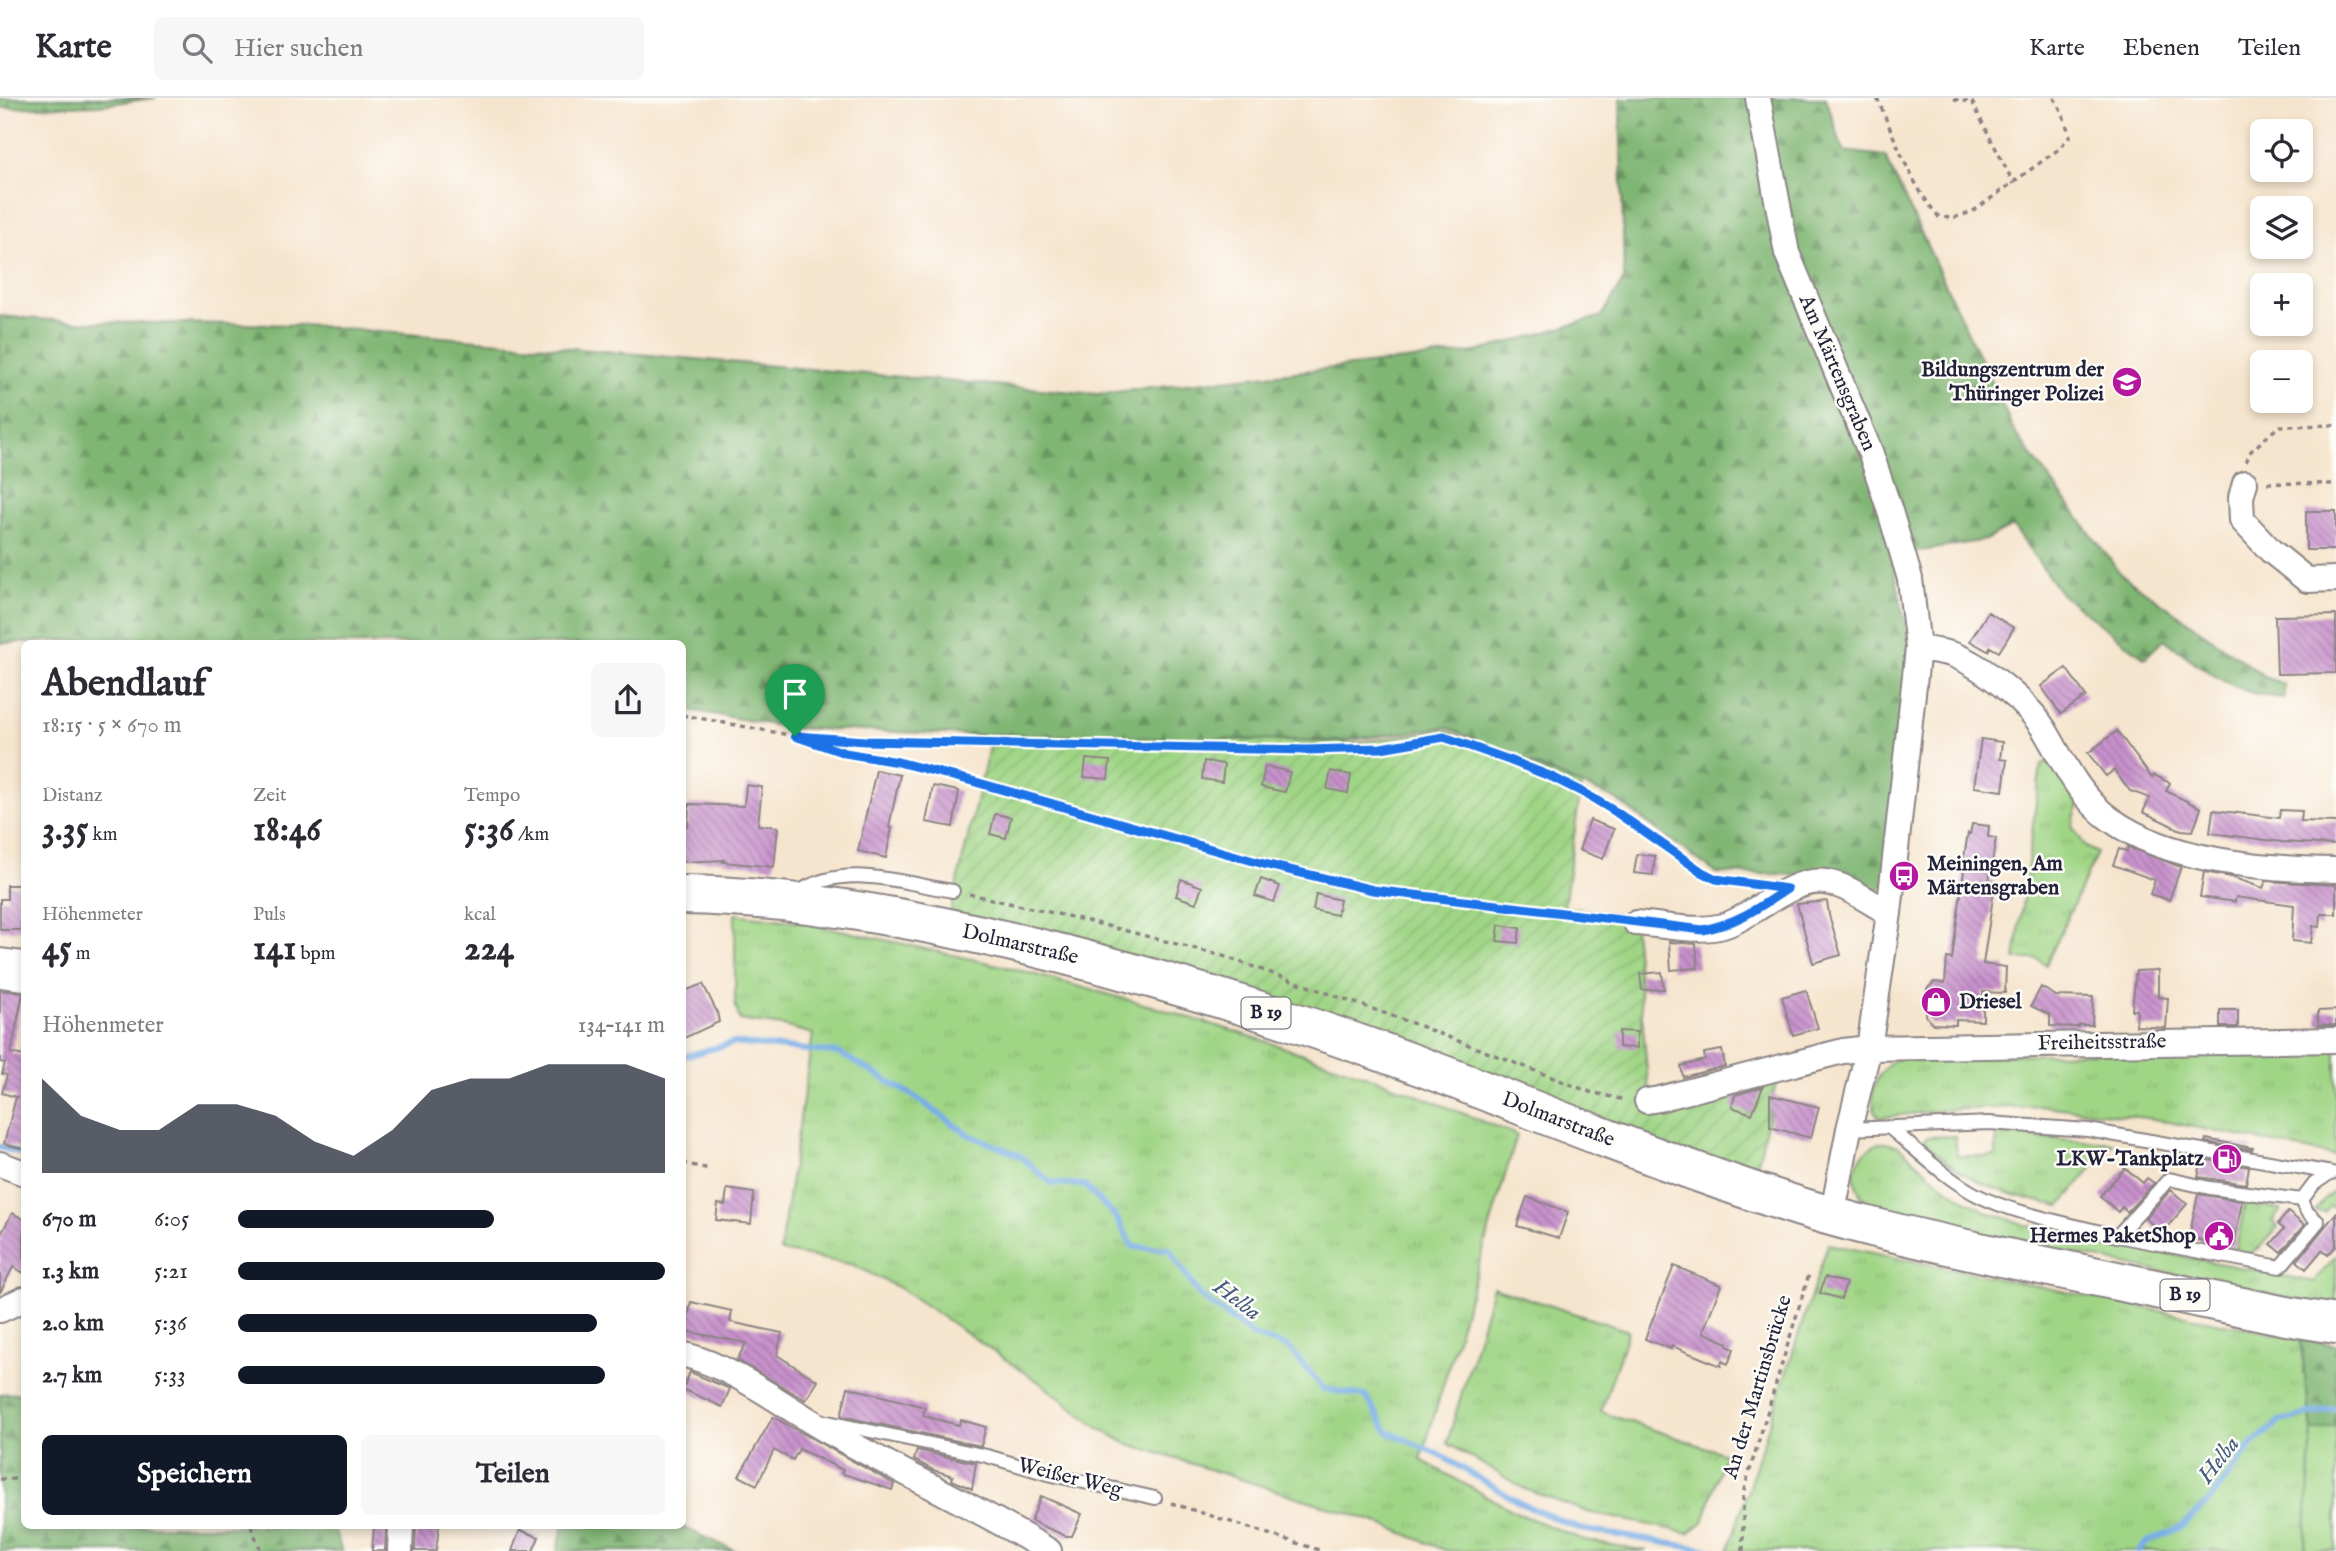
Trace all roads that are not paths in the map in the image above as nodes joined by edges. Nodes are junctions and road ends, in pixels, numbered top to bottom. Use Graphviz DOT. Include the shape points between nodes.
graph roads {
  1 [pos="1758,98"];
  2 [pos="2245,483"];
  3 [pos="2336,579"];
  4 [pos="1917,648"];
  5 [pos="2336,870"];
  6 [pos="953,891"];
  7 [pos="686,895"];
  8 [pos="785,901"];
  9 [pos="1889,913"];
  10 [pos="1636,923"];
  11 [pos="0,968"];
  12 [pos="21,971"];
  13 [pos="2336,1040"];
  14 [pos="1869,1048"];
  15 [pos="1647,1101"];
  16 [pos="1849,1129"];
  17 [pos="1891,1129"];
  18 [pos="0,1164"];
  19 [pos="21,1172"];
  20 [pos="2333,1174"];
  21 [pos="2302,1200"];
  22 [pos="1832,1217"];
  23 [pos="2117,1236"];
  24 [pos="21,1300"];
  25 [pos="0,1310"];
  26 [pos="2336,1324"];
  27 [pos="686,1355"];
  28 [pos="816,1424"];
  29 [pos="1155,1498"];
  30 [pos="401,1529"];
  31 [pos="400,1551"];
  32 [pos="1049,1551"];
  1 -- 4 [label="street, Am Märtensgraben" via="1787,253 1886,497 1910,579"];
  2 -- 3 [label="street" via="2242,520 2271,551 2307,580"];
  4 -- 5 [label="street" via="1956,656 2002,686 2041,726 2081,792 2129,831 2172,849 2224,860"];
  4 -- 9 [label="street"];
  6 -- 8 [label="lane, Dolmarstraße" via="857,875 811,883"];
  7 -- 8 [label="main road, Dolmarstraße / B 19"];
  8 -- 22 [label="main road, Dolmarstraße / B 19" via="985,935 1166,981 1355,1043"];
  9 -- 10 [label="street" via="1823,881 1787,889 1726,925 1703,930"];
  9 -- 14 [label="street"];
  11 -- 12 [label="main road"];
  13 -- 14 [label="street, Freiheitsstraße"];
  14 -- 15 [label="street, Freiheitsstraße"];
  14 -- 16 [label="street"];
  16 -- 17 [label="lane"];
  16 -- 22 [label="street"];
  17 -- 20 [label="lane" via="1989,1123 2088,1130"];
  17 -- 23 [label="lane" via="1977,1195"];
  18 -- 19 [label="street"];
  20 -- 21 [label="lane" via="2314,1184"];
  21 -- 23 [label="lane" via="2169,1179"];
  21 -- 23 [label="lane" via="2318,1222 2280,1267"];
  22 -- 26 [label="main road, Dolmarstraße / B 19" via="1972,1251"];
  24 -- 25 [label="street"];
  27 -- 28 [label="street, Weißer Weg" via="733,1373"];
  28 -- 29 [label="lane, Weißer Weg" via="822,1421 973,1453"];
  28 -- 32 [label="street, Weißer Weg"];
  30 -- 31 [label="street"];
}
